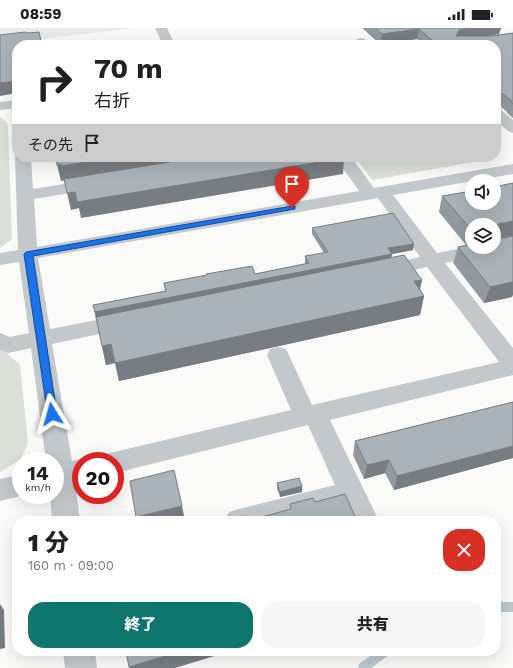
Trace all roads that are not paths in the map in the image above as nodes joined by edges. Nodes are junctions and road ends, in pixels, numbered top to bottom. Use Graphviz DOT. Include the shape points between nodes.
graph roads {
  1 [pos="161,28"];
  2 [pos="167,40"];
  3 [pos="12,105"];
  4 [pos="0,106"];
  5 [pos="501,117"];
  6 [pos="513,128"];
  7 [pos="24,162"];
  8 [pos="348,162"];
  9 [pos="512,171"];
  10 [pos="112,181"];
  11 [pos="376,193"];
  12 [pos="25,195"];
  13 [pos="513,243"];
  14 [pos="28,254"];
  15 [pos="0,259"];
  16 [pos="432,260"];
  17 [pos="362,274"];
  18 [pos="142,318"];
  19 [pos="40,338"];
  20 [pos="0,341"];
  21 [pos="278,355"];
  22 [pos="513,365"];
  23 [pos="310,415"];
  24 [pos="124,460"];
  25 [pos="66,474"];
  26 [pos="12,487"];
  27 [pos="0,490"];
  28 [pos="351,492"];
  29 [pos="66,516"];
  30 [pos="258,516"];
  31 [pos="363,516"];
  32 [pos="79,656"];
  33 [pos="80,668"];
  1 -- 2 [label="lane"];
  3 -- 4 [label="lane"];
  5 -- 6 [label="lane"];
  7 -- 12 [label="lane"];
  8 -- 11 [label="lane"];
  9 -- 11 [label="lane"];
  10 -- 12 [label="lane"];
  11 -- 14 [label="lane"];
  11 -- 16 [label="lane"];
  12 -- 14 [label="lane"];
  13 -- 16 [label="lane"];
  14 -- 15 [label="lane"];
  14 -- 19 [label="lane"];
  16 -- 17 [label="lane"];
  16 -- 22 [label="lane"];
  18 -- 19 [label="lane"];
  19 -- 20 [label="lane" via="8,345"];
  19 -- 25 [label="lane"];
  21 -- 23 [label="lane"];
  22 -- 23 [label="lane"];
  23 -- 24 [label="lane"];
  23 -- 28 [label="lane"];
  25 -- 29 [label="lane"];
  26 -- 27 [label="lane"];
  28 -- 30 [label="lane"];
  28 -- 31 [label="lane"];
  32 -- 33 [label="lane"];
}
